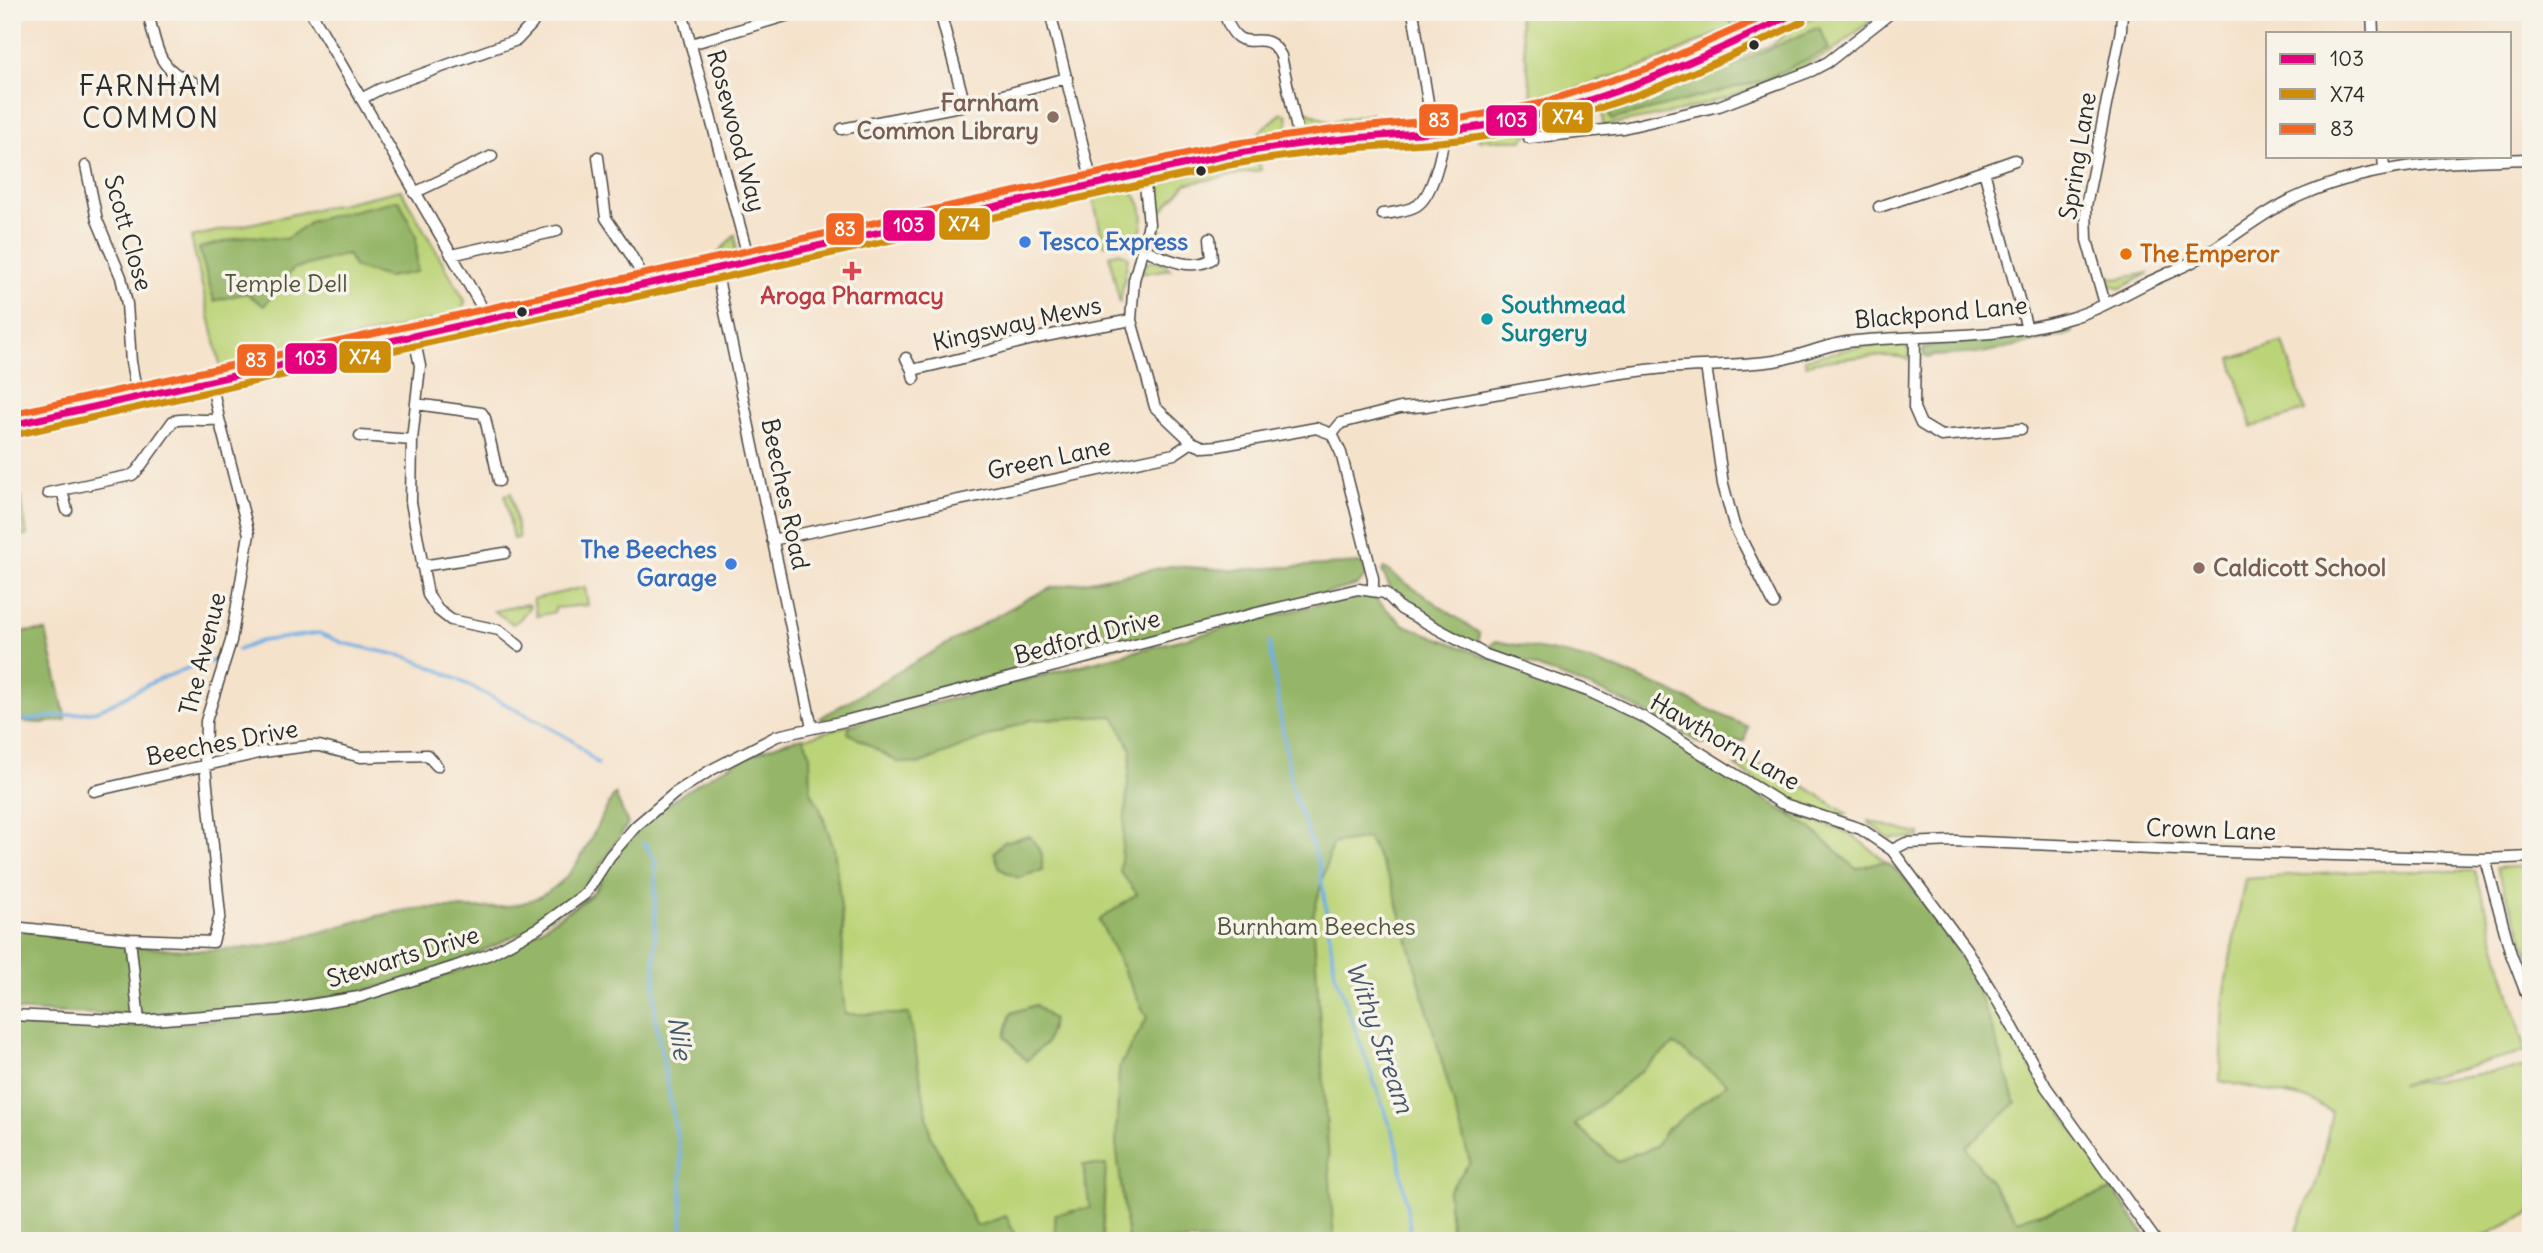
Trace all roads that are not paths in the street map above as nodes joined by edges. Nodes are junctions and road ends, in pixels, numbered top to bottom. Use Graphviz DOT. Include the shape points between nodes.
graph roads {
  1 [pos="148,12"];
  2 [pos="311,12"];
  3 [pos="537,12"];
  4 [pos="682,12"];
  5 [pos="799,12"];
  6 [pos="940,12"];
  7 [pos="1050,12"];
  8 [pos="1224,12"];
  9 [pos="1413,12"];
  10 [pos="1798,12"];
  11 [pos="1892,12"];
  12 [pos="2122,12"];
  13 [pos="2372,12"];
  14 [pos="2374,32"];
  15 [pos="691,44"];
  16 [pos="1067,78"];
  17 [pos="193,82"];
  18 [pos="361,99"];
  19 [pos="1585,103"];
  20 [pos="965,105"];
  21 [pos="842,129"];
  22 [pos="1590,131"];
  23 [pos="1438,132"];
  24 [pos="1529,138"];
  25 [pos="1300,143"];
  26 [pos="492,156"];
  27 [pos="598,157"];
  28 [pos="2383,158"];
  29 [pos="2531,159"];
  30 [pos="2015,160"];
  31 [pos="86,166"];
  32 [pos="2384,169"];
  33 [pos="1984,170"];
  34 [pos="1144,174"];
  35 [pos="1092,183"];
  36 [pos="414,193"];
  37 [pos="1879,207"];
  38 [pos="1382,214"];
  39 [pos="557,231"];
  40 [pos="1210,238"];
  41 [pos="1144,249"];
  42 [pos="451,255"];
  43 [pos="749,260"];
  44 [pos="716,269"];
  45 [pos="646,283"];
  46 [pos="2105,304"];
  47 [pos="485,320"];
  48 [pos="1131,320"];
  49 [pos="2027,329"];
  50 [pos="414,337"];
  51 [pos="1915,338"];
  52 [pos="906,358"];
  53 [pos="1706,366"];
  54 [pos="211,380"];
  55 [pos="137,396"];
  56 [pos="416,404"];
  57 [pos="219,419"];
  58 [pos="12,425"];
  59 [pos="2021,429"];
  60 [pos="1332,434"];
  61 [pos="360,436"];
  62 [pos="412,440"];
  63 [pos="1192,442"];
  64 [pos="499,481"];
  65 [pos="62,491"];
  66 [pos="48,493"];
  67 [pos="67,510"];
  68 [pos="772,540"];
  69 [pos="505,553"];
  70 [pos="422,566"];
  71 [pos="1373,590"];
  72 [pos="1774,604"];
  73 [pos="519,646"];
  74 [pos="812,728"];
  75 [pos="205,766"];
  76 [pos="437,766"];
  77 [pos="94,791"];
  78 [pos="1892,850"];
  79 [pos="2531,857"];
  80 [pos="2485,859"];
  81 [pos="12,927"];
  82 [pos="130,939"];
  83 [pos="2531,1006"];
  84 [pos="12,1015"];
  85 [pos="139,1021"];
  86 [pos="2157,1241"];
  1 -- 17 [label="street" via="165,66"];
  2 -- 18 [label="street"];
  3 -- 18 [label="street" via="517,40"];
  4 -- 15 [label="street, Rosewood Way"];
  5 -- 15 [label="street"];
  6 -- 20 [label="street"];
  7 -- 16 [label="street"];
  8 -- 25 [label="street" via="1229,31 1237,39 1275,45"];
  9 -- 23 [label="street"];
  10 -- 19 [label="main road" via="1699,61"];
  11 -- 22 [label="street" via="1811,71 1719,106"];
  12 -- 46 [label="street, Spring Lane" via="2086,206 2087,240"];
  13 -- 14 [label="street"];
  15 -- 43 [label="street, Rosewood Way"];
  16 -- 20 [label="street"];
  16 -- 35 [label="street"];
  18 -- 36 [label="street"];
  19 -- 22 [label="street"];
  19 -- 23 [label="main road" via="1500,124"];
  20 -- 21 [label="street"];
  22 -- 24 [label="street"];
  23 -- 25 [label="main road"];
  23 -- 38 [label="street" via="1441,157 1423,198 1415,207"];
  25 -- 34 [label="main road"];
  26 -- 36 [label="street"];
  27 -- 45 [label="street" via="606,218"];
  28 -- 32 [label="street"];
  29 -- 32 [label="street, Blackpond Lane" via="2435,162"];
  30 -- 33 [label="street"];
  31 -- 55 [label="street, Scott Close" via="97,220 121,276"];
  32 -- 46 [label="street, Blackpond Lane" via="2302,194 2194,261"];
  33 -- 37 [label="street"];
  33 -- 49 [label="street"];
  34 -- 35 [label="main road"];
  34 -- 41 [label="street" via="1149,224"];
  35 -- 43 [label="main road"];
  36 -- 42 [label="street"];
  39 -- 42 [label="street"];
  40 -- 41 [label="street" via="1212,259 1207,262 1189,264"];
  41 -- 48 [label="street" via="1134,280"];
  42 -- 47 [label="street"];
  43 -- 44 [label="main road"];
  44 -- 45 [label="main road"];
  44 -- 68 [label="street, Beeches Road"];
  45 -- 47 [label="main road"];
  46 -- 49 [label="street, Blackpond Lane"];
  47 -- 50 [label="main road"];
  48 -- 52 [label="street, Kingsway Mews" via="1021,343 913,374"];
  48 -- 63 [label="street" via="1155,407"];
  49 -- 51 [label="street, Blackpond Lane"];
  50 -- 54 [label="main road"];
  50 -- 56 [label="street" via="420,366"];
  51 -- 53 [label="street, Blackpond Lane" via="1843,343 1779,360"];
  51 -- 59 [label="street" via="1914,408 1921,424 1941,436"];
  53 -- 60 [label="street, Blackpond Lane" via="1583,379 1400,408 1341,423"];
  53 -- 72 [label="street" via="1723,484 1734,525"];
  54 -- 55 [label="main road"];
  54 -- 57 [label="street, The Avenue"];
  55 -- 58 [label="main road"];
  56 -- 62 [label="street"];
  56 -- 64 [label="street" via="482,413"];
  57 -- 65 [label="street" via="173,421 132,475"];
  57 -- 75 [label="street, The Avenue" via="249,534 231,641 206,721"];
  60 -- 63 [label="street, Green Lane" via="1316,428 1218,446"];
  60 -- 71 [label="street" via="1341,453"];
  61 -- 62 [label="street"];
  62 -- 70 [label="street" via="411,502"];
  63 -- 68 [label="street, Green Lane" via="1174,454"];
  65 -- 66 [label="street"];
  65 -- 67 [label="street"];
  68 -- 74 [label="street, Beeches Road"];
  69 -- 70 [label="street"];
  70 -- 73 [label="street" via="428,595 438,610 451,620 499,631"];
  71 -- 74 [label="street, Bedford Drive" via="1358,589 1257,613"];
  71 -- 78 [label="street, Hawthorn Lane" via="1486,655 1588,691 1645,718 1781,803 1861,829"];
  74 -- 85 [label="street, Stewarts Drive" via="777,736 676,793 636,826 585,894 538,928 490,954 359,997 279,1010"];
  75 -- 76 [label="street, Beeches Drive" via="263,751 308,746 361,758 426,755"];
  75 -- 77 [label="street, Beeches Drive"];
  75 -- 82 [label="street, The Avenue" via="220,915 213,942"];
  78 -- 80 [label="street, Crown Lane" via="1906,843 1955,841"];
  78 -- 86 [label="street, Hawthorn Lane" via="1966,948 2046,1087"];
  79 -- 80 [label="street, Crown Lane"];
  80 -- 83 [label="street" via="2511,954"];
  81 -- 82 [label="street, The Avenue"];
  82 -- 85 [label="street"];
  84 -- 85 [label="street, Stewarts Drive"];
}
